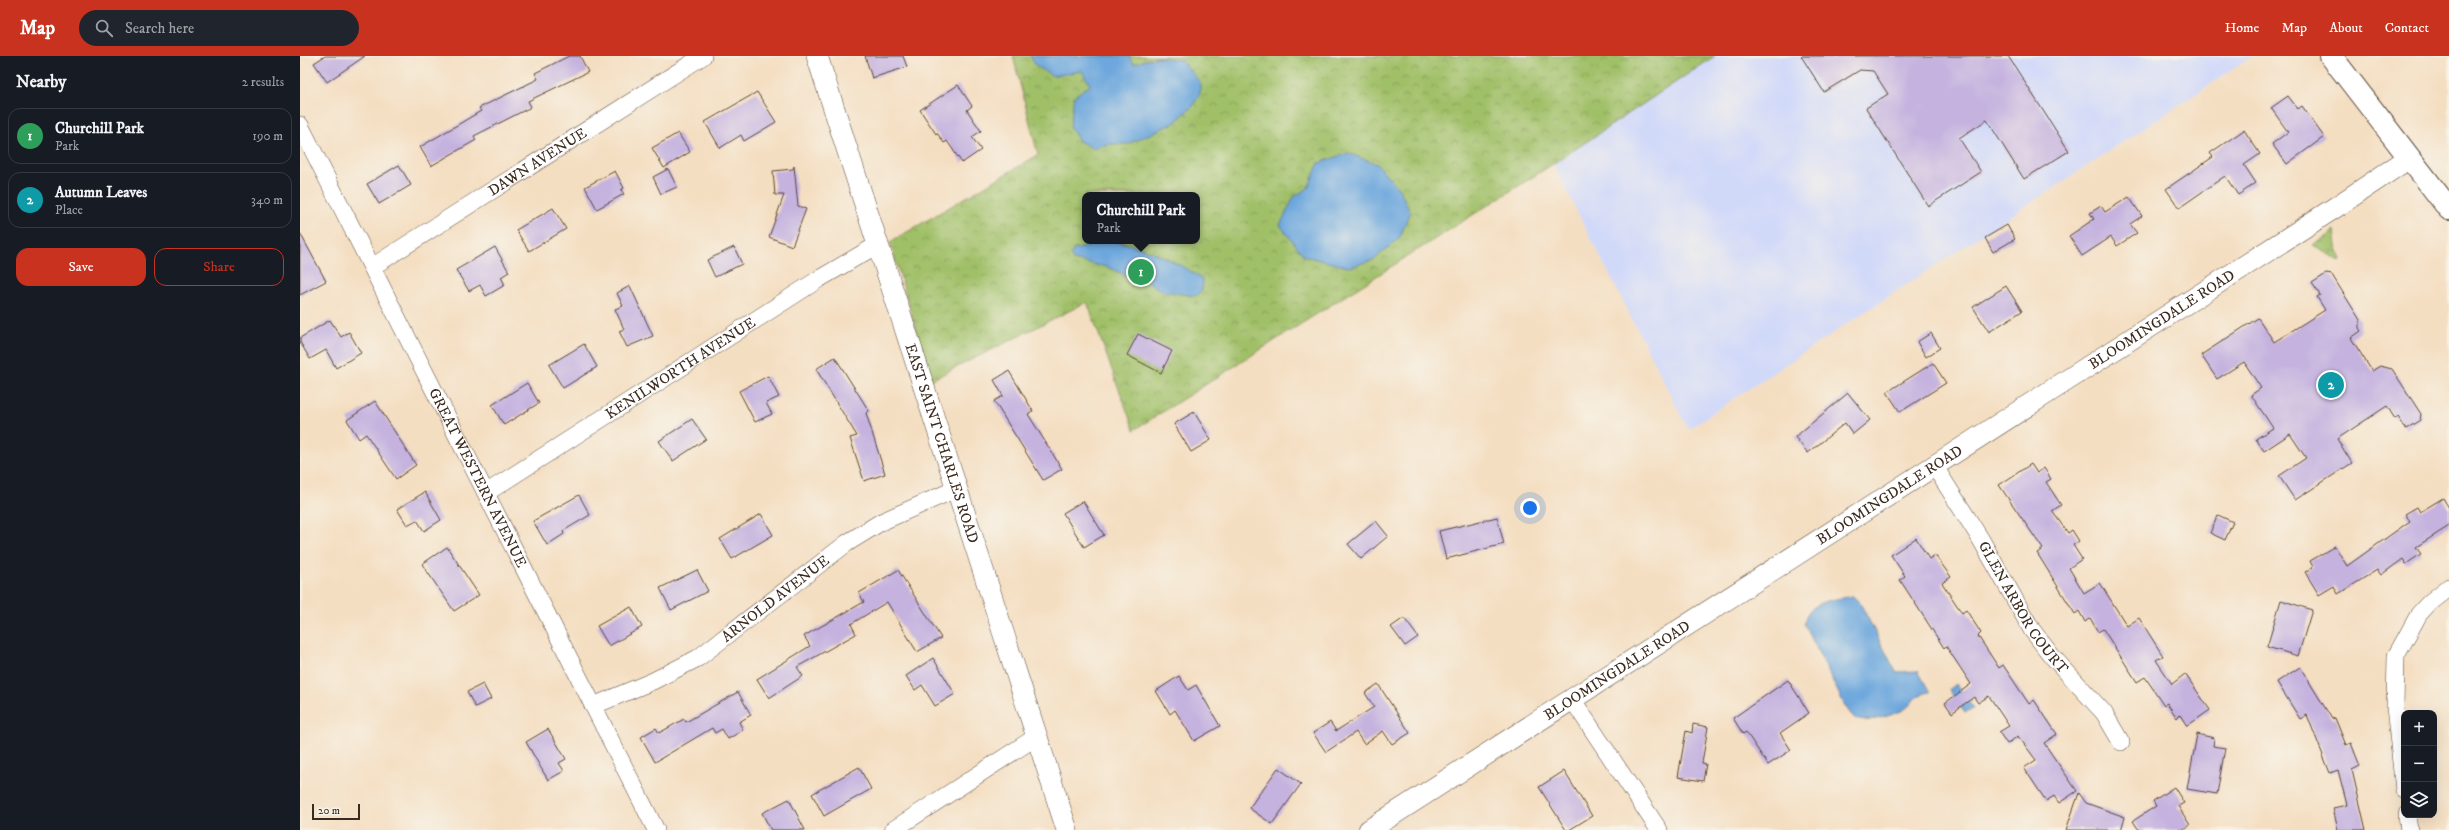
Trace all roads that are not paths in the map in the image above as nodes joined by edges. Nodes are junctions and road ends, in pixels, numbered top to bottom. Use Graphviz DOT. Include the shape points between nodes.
graph roads {
  1 [pos="704,56"];
  2 [pos="817,56"];
  3 [pos="2331,56"];
  4 [pos="300,125"];
  5 [pos="2409,158"];
  6 [pos="2449,209"];
  7 [pos="877,245"];
  8 [pos="372,267"];
  9 [pos="1935,466"];
  10 [pos="956,489"];
  11 [pos="486,493"];
  12 [pos="2449,587"];
  13 [pos="1572,699"];
  14 [pos="593,706"];
  15 [pos="1036,737"];
  16 [pos="2121,742"];
  17 [pos="2403,782"];
  18 [pos="2407,818"];
  19 [pos="656,830"];
  20 [pos="893,830"];
  21 [pos="1067,830"];
  22 [pos="1369,830"];
  23 [pos="1659,830"];
  24 [pos="2409,830"];
  1 -- 8 [label="street, DAWN AVENUE"];
  2 -- 7 [label="street, EAST SAINT CHARLES ROAD"];
  3 -- 5 [label="main road"];
  4 -- 8 [label="street, GREAT WESTERN AVENUE"];
  5 -- 6 [label="main road"];
  5 -- 9 [label="street, BLOOMINGDALE ROAD"];
  7 -- 10 [label="street, EAST SAINT CHARLES ROAD"];
  7 -- 11 [label="street, KENILWORTH AVENUE" via="819,279"];
  8 -- 11 [label="street, GREAT WESTERN AVENUE"];
  9 -- 13 [label="street, BLOOMINGDALE ROAD"];
  9 -- 16 [label="street, GLEN ARBOR COURT" via="2032,630 2051,655 2104,713"];
  10 -- 14 [label="street, ARNOLD AVENUE" via="882,522 852,540 698,658 653,681"];
  10 -- 15 [label="street, EAST SAINT CHARLES ROAD"];
  11 -- 14 [label="street, GREAT WESTERN AVENUE"];
  12 -- 17 [label="street" via="2419,614 2396,656 2395,707"];
  13 -- 22 [label="street, BLOOMINGDALE ROAD"];
  13 -- 23 [label="street"];
  14 -- 19 [label="street, GREAT WESTERN AVENUE"];
  15 -- 20 [label="street"];
  15 -- 21 [label="street, EAST SAINT CHARLES ROAD"];
  18 -- 24 [label="street"];
}
